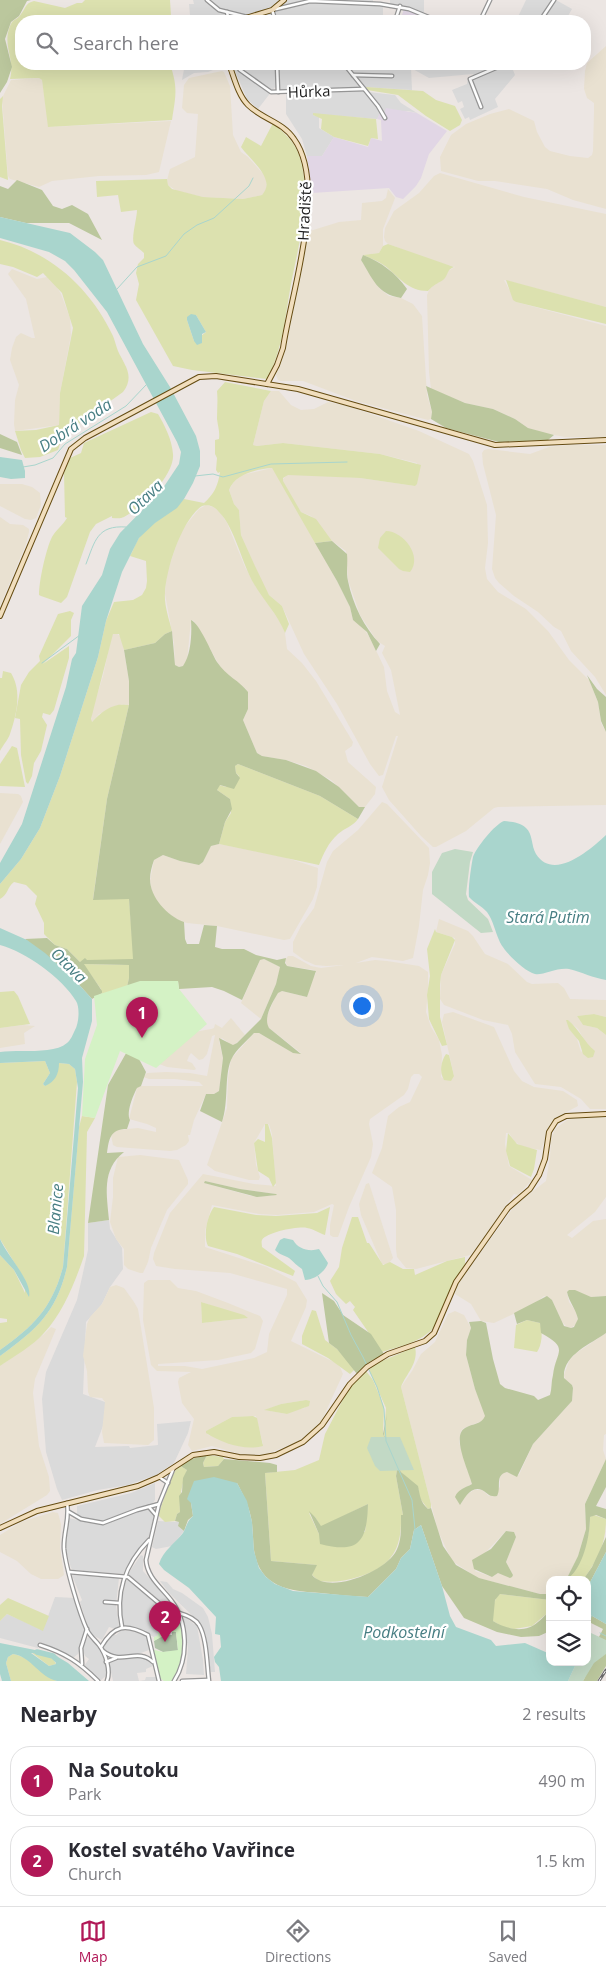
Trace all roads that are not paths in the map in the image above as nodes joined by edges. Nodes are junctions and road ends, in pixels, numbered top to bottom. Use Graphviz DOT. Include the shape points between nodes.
graph roads {
  1 [pos="207,0"];
  2 [pos="284,0"];
  3 [pos="490,0"];
  4 [pos="554,0"];
  5 [pos="400,6"];
  6 [pos="272,10"];
  7 [pos="226,12"];
  8 [pos="227,15"];
  9 [pos="239,15"];
  10 [pos="254,15"];
  11 [pos="274,15"];
  12 [pos="396,15"];
  13 [pos="423,15"];
  14 [pos="483,15"];
  15 [pos="544,15"];
  16 [pos="231,70"];
  17 [pos="240,70"];
  18 [pos="277,70"];
  19 [pos="349,70"];
  20 [pos="492,70"];
  21 [pos="353,75"];
  22 [pos="392,76"];
  23 [pos="364,89"];
  24 [pos="278,92"];
  25 [pos="480,108"];
  26 [pos="385,118"];
  27 [pos="268,384"];
  28 [pos="606,440"];
  29 [pos="0,616"];
  30 [pos="606,1114"];
  31 [pos="175,1466"];
  32 [pos="159,1477"];
  33 [pos="168,1483"];
  34 [pos="67,1503"];
  35 [pos="159,1504"];
  36 [pos="148,1507"];
  37 [pos="69,1512"];
  38 [pos="156,1516"];
  39 [pos="0,1528"];
  40 [pos="150,1540"];
  41 [pos="69,1572"];
  42 [pos="124,1576"];
  43 [pos="105,1602"];
  44 [pos="119,1603"];
  45 [pos="179,1614"];
  46 [pos="174,1616"];
  47 [pos="181,1622"];
  48 [pos="122,1627"];
  49 [pos="87,1629"];
  50 [pos="40,1644"];
  51 [pos="101,1649"];
  52 [pos="117,1658"];
  53 [pos="106,1662"];
  54 [pos="153,1662"];
  55 [pos="82,1665"];
  56 [pos="179,1673"];
  57 [pos="187,1680"];
  58 [pos="208,1680"];
  59 [pos="98,1681"];
  60 [pos="107,1681"];
  61 [pos="160,1681"];
  62 [pos="174,1681"];
  63 [pos="182,1681"];
  1 -- 7 [label="street" via="218,10"];
  2 -- 6 [label="street"];
  3 -- 14 [label="street"];
  4 -- 15 [label="street"];
  5 -- 6 [label="street" via="310,1"];
  5 -- 12 [label="street"];
  5 -- 13 [label="street"];
  6 -- 10 [label="street"];
  6 -- 11 [label="street"];
  7 -- 8 [label="street"];
  7 -- 9 [label="street"];
  16 -- 27 [label="street, Hradiště" via="248,105 284,128 296,141 303,156 308,186 306,228 283,348"];
  17 -- 24 [label="street, Hůrka" via="272,92"];
  18 -- 24 [label="street"];
  19 -- 21 [label="street"];
  20 -- 25 [label="street" via="470,80"];
  21 -- 22 [label="street"];
  21 -- 23 [label="street"];
  23 -- 24 [label="street, Hůrka"];
  23 -- 26 [label="street"];
  27 -- 28 [label="street" via="325,396 495,445"];
  27 -- 29 [label="street" via="207,376 195,379 78,442 68,452"];
  30 -- 31 [label="street" via="566,1116 556,1121 549,1132 539,1175 530,1189 508,1208 456,1282 434,1333 425,1341 388,1354 367,1367 310,1437 291,1449 268,1457 207,1452 193,1455"];
  31 -- 32 [label="street"];
  31 -- 33 [label="street"];
  32 -- 33 [label="street"];
  32 -- 34 [label="street" via="138,1486"];
  33 -- 35 [label="street"];
  34 -- 37 [label="street"];
  34 -- 39 [label="street" via="37,1511"];
  35 -- 36 [label="street"];
  35 -- 38 [label="street"];
  36 -- 37 [label="street" via="103,1523 81,1519"];
  36 -- 38 [label="street"];
  37 -- 41 [label="street" via="64,1550"];
  38 -- 40 [label="street"];
  40 -- 42 [label="street"];
  40 -- 45 [label="street" via="146,1560 148,1570"];
  41 -- 42 [label="street"];
  41 -- 49 [label="street"];
  42 -- 44 [label="street"];
  42 -- 46 [label="street"];
  43 -- 44 [label="street"];
  44 -- 48 [label="street"];
  45 -- 46 [label="street"];
  45 -- 47 [label="street"];
  45 -- 58 [label="street" via="192,1618 199,1626"];
  46 -- 47 [label="street"];
  47 -- 56 [label="street" via="184,1651"];
  48 -- 51 [label="street" via="110,1633"];
  48 -- 54 [label="street" via="148,1635"];
  49 -- 51 [label="street"];
  49 -- 55 [label="street" via="81,1648"];
  50 -- 55 [label="street"];
  51 -- 52 [label="street" via="108,1656"];
  51 -- 53 [label="street"];
  52 -- 53 [label="street"];
  52 -- 54 [label="street" via="142,1656"];
  53 -- 60 [label="street" via="110,1674"];
  54 -- 61 [label="street"];
  55 -- 59 [label="street"];
  56 -- 57 [label="street"];
  56 -- 62 [label="street"];
  57 -- 58 [label="street"];
  57 -- 63 [label="street"];
}
